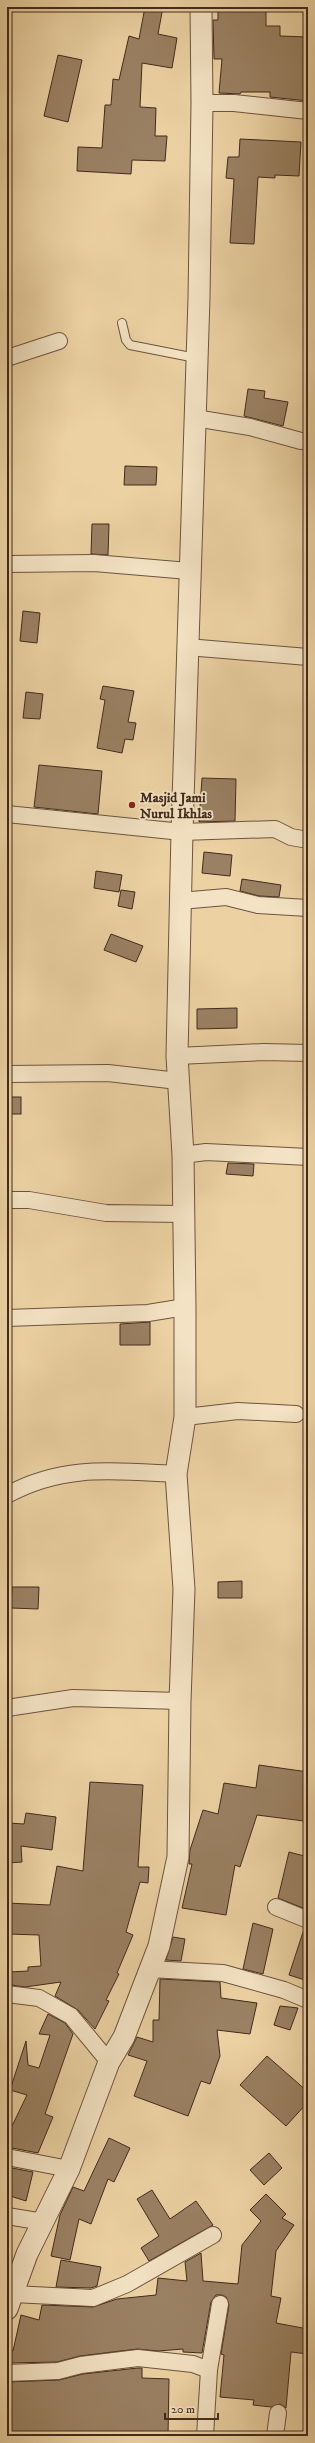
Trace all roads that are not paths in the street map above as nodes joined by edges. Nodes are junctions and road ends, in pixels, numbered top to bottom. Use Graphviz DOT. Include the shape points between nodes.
graph roads {
  1 [pos="201,7"];
  2 [pos="202,103"];
  3 [pos="308,111"];
  4 [pos="122,323"];
  5 [pos="59,341"];
  6 [pos="7,358"];
  7 [pos="197,358"];
  8 [pos="195,418"];
  9 [pos="301,441"];
  10 [pos="7,564"];
  11 [pos="190,570"];
  12 [pos="187,647"];
  13 [pos="308,657"];
  14 [pos="7,814"];
  15 [pos="182,832"];
  16 [pos="308,840"];
  17 [pos="180,901"];
  18 [pos="308,908"];
  19 [pos="308,1052"];
  20 [pos="177,1056"];
  21 [pos="7,1074"];
  22 [pos="178,1081"];
  23 [pos="183,1155"];
  24 [pos="308,1157"];
  25 [pos="7,1200"];
  26 [pos="183,1214"];
  27 [pos="185,1307"];
  28 [pos="7,1318"];
  29 [pos="296,1414"];
  30 [pos="185,1417"];
  31 [pos="176,1474"];
  32 [pos="7,1495"];
  33 [pos="180,1701"];
  34 [pos="7,1708"];
  35 [pos="276,1907"];
  36 [pos="308,1920"];
  37 [pos="149,1969"];
  38 [pos="7,1994"];
  39 [pos="308,2000"];
  40 [pos="109,2062"];
  41 [pos="7,2156"];
  42 [pos="69,2169"];
  43 [pos="7,2216"];
  44 [pos="44,2222"];
  45 [pos="213,2235"];
  46 [pos="10,2301"];
  47 [pos="220,2304"];
  48 [pos="209,2370"];
  49 [pos="7,2373"];
  50 [pos="278,2413"];
  51 [pos="205,2436"];
  52 [pos="275,2436"];
  1 -- 2 [label="street"];
  2 -- 3 [label="street" via="234,103"];
  2 -- 7 [label="street"];
  4 -- 7 [label="lane" via="126,340 130,345"];
  5 -- 6 [label="street"];
  7 -- 8 [label="street"];
  8 -- 9 [label="street" via="250,426"];
  8 -- 11 [label="street"];
  10 -- 11 [label="street" via="94,563"];
  11 -- 12 [label="street"];
  12 -- 13 [label="street"];
  12 -- 15 [label="street"];
  14 -- 15 [label="street"];
  15 -- 16 [label="street" via="275,829 292,837"];
  15 -- 17 [label="street"];
  17 -- 18 [label="street" via="226,897 258,905"];
  17 -- 20 [label="street"];
  19 -- 20 [label="street"];
  20 -- 22 [label="street"];
  21 -- 22 [label="street" via="108,1073"];
  22 -- 23 [label="street"];
  23 -- 24 [label="street" via="206,1152"];
  23 -- 26 [label="street"];
  25 -- 26 [label="street" via="29,1200 106,1213"];
  26 -- 27 [label="street"];
  27 -- 28 [label="street" via="148,1313"];
  27 -- 30 [label="street"];
  29 -- 30 [label="street" via="238,1412"];
  30 -- 31 [label="street"];
  31 -- 32 [label="street" via="76,1471 45,1478"];
  31 -- 33 [label="street" via="184,1589"];
  33 -- 34 [label="street" via="73,1698"];
  33 -- 37 [label="street" via="178,1857 160,1946"];
  35 -- 36 [label="street"];
  37 -- 39 [label="street" via="223,1973 290,1991"];
  37 -- 40 [label="street" via="124,2037"];
  38 -- 40 [label="street" via="39,1998 71,2016"];
  40 -- 42 [label="street"];
  41 -- 42 [label="street"];
  42 -- 44 [label="street"];
  43 -- 44 [label="street"];
  44 -- 46 [label="street" via="27,2254"];
  45 -- 46 [label="street" via="127,2284 94,2298"];
  47 -- 48 [label="street"];
  48 -- 49 [label="street" via="193,2364 138,2358 81,2365 58,2371"];
  48 -- 51 [label="street"];
  50 -- 52 [label="street"];
}
